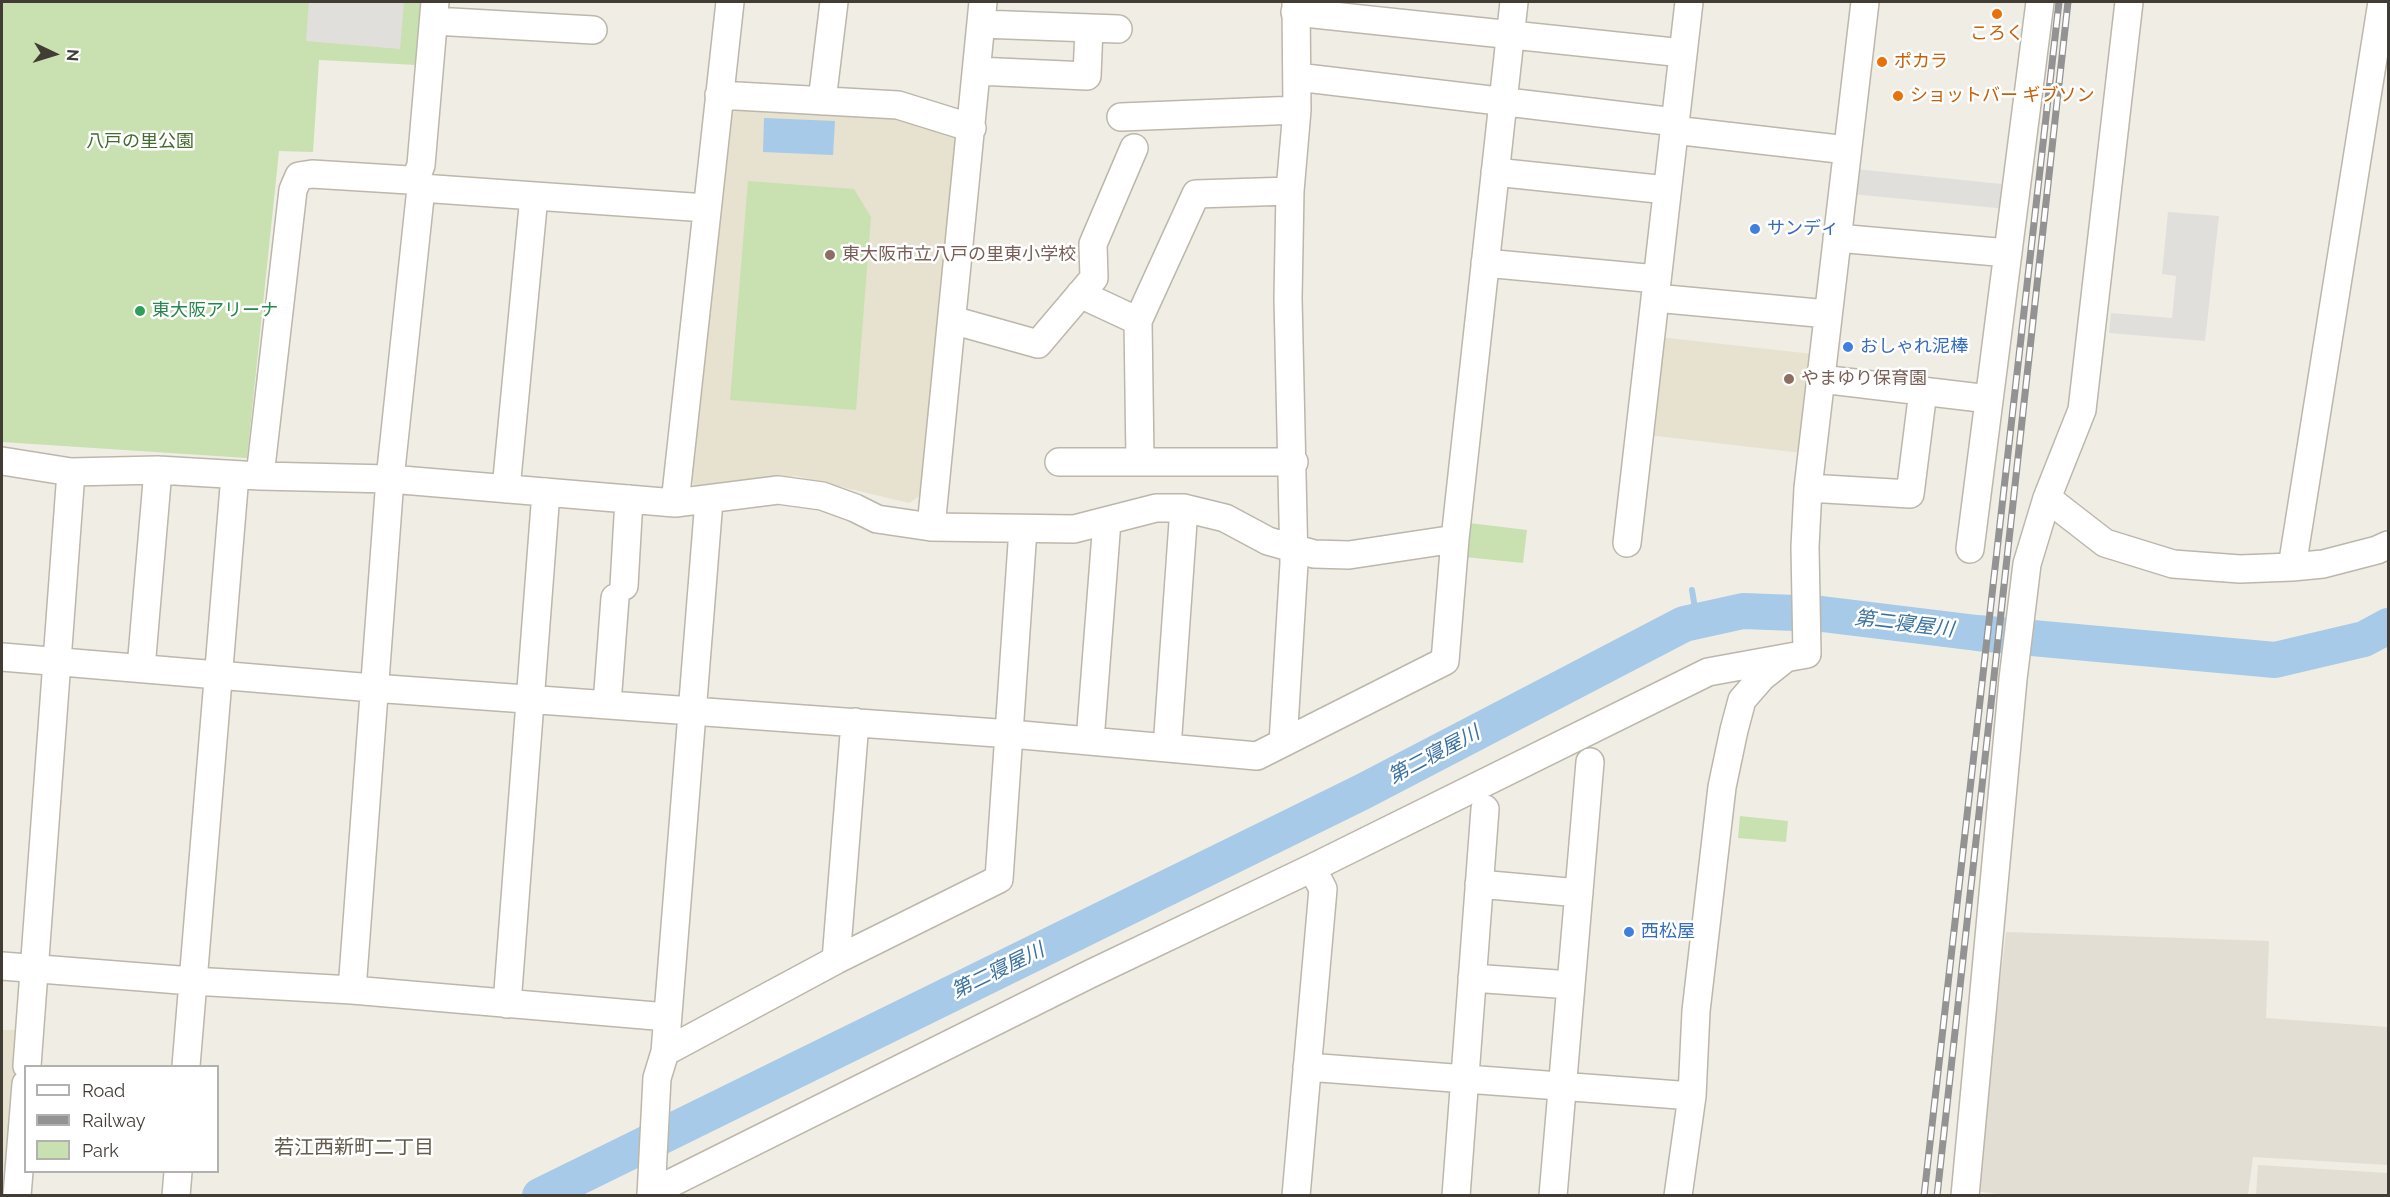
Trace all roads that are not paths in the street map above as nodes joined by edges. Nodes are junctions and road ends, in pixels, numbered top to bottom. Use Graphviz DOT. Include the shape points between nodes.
graph roads {
  1 [pos="730,2"];
  2 [pos="834,2"];
  3 [pos="1514,2"];
  4 [pos="1689,2"];
  5 [pos="1865,2"];
  6 [pos="2040,2"];
  7 [pos="2129,2"];
  8 [pos="2382,2"];
  9 [pos="1295,7"];
  10 [pos="434,11"];
  11 [pos="982,13"];
  12 [pos="1089,28"];
  13 [pos="1118,29"];
  14 [pos="593,30"];
  15 [pos="1511,33"];
  16 [pos="1683,53"];
  17 [pos="2380,66"];
  18 [pos="977,70"];
  19 [pos="1297,77"];
  20 [pos="719,95"];
  21 [pos="822,101"];
  22 [pos="1503,102"];
  23 [pos="1296,110"];
  24 [pos="1121,117"];
  25 [pos="1675,126"];
  26 [pos="972,128"];
  27 [pos="1134,148"];
  28 [pos="1847,150"];
  29 [pos="1495,172"];
  30 [pos="419,182"];
  31 [pos="1667,190"];
  32 [pos="1290,191"];
  33 [pos="534,196"];
  34 [pos="706,208"];
  35 [pos="1837,238"];
  36 [pos="2008,253"];
  37 [pos="1485,263"];
  38 [pos="1656,289"];
  39 [pos="1080,294"];
  40 [pos="1828,314"];
  41 [pos="952,320"];
  42 [pos="1138,321"];
  43 [pos="1821,379"];
  44 [pos="1923,391"];
  45 [pos="1989,399"];
  46 [pos="2,461"];
  47 [pos="1140,461"];
  48 [pos="1059,462"];
  49 [pos="1294,462"];
  50 [pos="158,470"];
  51 [pos="71,472"];
  52 [pos="247,476"];
  53 [pos="390,479"];
  54 [pos="1808,488"];
  55 [pos="506,489"];
  56 [pos="546,492"];
  57 [pos="2047,498"];
  58 [pos="629,499"];
  59 [pos="709,500"];
  60 [pos="675,503"];
  61 [pos="1184,508"];
  62 [pos="1107,521"];
  63 [pos="931,527"];
  64 [pos="1023,529"];
  65 [pos="1455,539"];
  66 [pos="1627,543"];
  67 [pos="2388,545"];
  68 [pos="1294,549"];
  69 [pos="1970,549"];
  70 [pos="2292,567"];
  71 [pos="1796,656"];
  72 [pos="2,657"];
  73 [pos="55,661"];
  74 [pos="141,668"];
  75 [pos="1708,672"];
  76 [pos="217,675"];
  77 [pos="374,688"];
  78 [pos="532,699"];
  79 [pos="1742,700"];
  80 [pos="607,704"];
  81 [pos="692,710"];
  82 [pos="855,722"];
  83 [pos="1011,734"];
  84 [pos="1090,741"];
  85 [pos="1283,743"];
  86 [pos="1167,748"];
  87 [pos="1590,762"];
  88 [pos="1485,809"];
  89 [pos="1312,868"];
  90 [pos="1479,884"];
  91 [pos="1579,893"];
  92 [pos="836,960"];
  93 [pos="2,966"];
  94 [pos="34,968"];
  95 [pos="1472,978"];
  96 [pos="192,981"];
  97 [pos="1571,985"];
  98 [pos="352,990"];
  99 [pos="507,1004"];
  100 [pos="667,1017"];
  101 [pos="664,1052"];
  102 [pos="27,1065"];
  103 [pos="186,1065"];
  104 [pos="1307,1067"];
  105 [pos="1465,1079"];
  106 [pos="1563,1086"];
  107 [pos="1692,1096"];
  108 [pos="24,1109"];
  109 [pos="178,1173"];
  110 [pos="652,1189"];
  111 [pos="17,1196"];
  112 [pos="176,1196"];
  113 [pos="1296,1196"];
  114 [pos="1456,1196"];
  115 [pos="1553,1196"];
  116 [pos="1678,1196"];
  117 [pos="1965,1196"];
  1 -- 20 [label="street"];
  2 -- 21 [label="street"];
  3 -- 15 [label="street"];
  4 -- 16 [label="street"];
  5 -- 28 [label="street"];
  6 -- 36 [label="street"];
  7 -- 57 [label="street" via="2082,410"];
  8 -- 17 [label="street"];
  9 -- 15 [label="street"];
  9 -- 19 [label="street"];
  10 -- 14 [label="street"];
  10 -- 30 [label="street"];
  11 -- 12 [label="street"];
  11 -- 18 [label="street"];
  12 -- 13 [label="street"];
  12 -- 18 [label="street" via="1087,76"];
  15 -- 16 [label="street"];
  15 -- 22 [label="street"];
  16 -- 25 [label="street"];
  17 -- 70 [label="street"];
  18 -- 26 [label="street"];
  19 -- 22 [label="street"];
  19 -- 23 [label="street"];
  20 -- 21 [label="street"];
  20 -- 34 [label="street"];
  21 -- 26 [label="street" via="898,105"];
  22 -- 25 [label="street"];
  22 -- 29 [label="street"];
  23 -- 24 [label="street"];
  23 -- 32 [label="street"];
  25 -- 28 [label="street"];
  25 -- 31 [label="street"];
  26 -- 41 [label="street"];
  27 -- 39 [label="street" via="1093,244 1094,278"];
  28 -- 35 [label="street"];
  29 -- 31 [label="street"];
  29 -- 37 [label="street"];
  30 -- 33 [label="street"];
  30 -- 52 [label="street" via="298,176"];
  30 -- 53 [label="street"];
  31 -- 38 [label="street"];
  32 -- 42 [label="street" via="1196,194"];
  32 -- 49 [label="street" via="1288,298"];
  33 -- 34 [label="street"];
  33 -- 55 [label="street"];
  34 -- 60 [label="street"];
  35 -- 36 [label="street"];
  35 -- 40 [label="street"];
  36 -- 45 [label="street"];
  37 -- 38 [label="street"];
  37 -- 65 [label="street"];
  38 -- 40 [label="street"];
  38 -- 66 [label="street"];
  39 -- 41 [label="street" via="1038,344"];
  39 -- 42 [label="street"];
  40 -- 43 [label="street"];
  41 -- 63 [label="street"];
  42 -- 47 [label="street"];
  43 -- 44 [label="street"];
  43 -- 54 [label="street"];
  44 -- 45 [label="street"];
  44 -- 54 [label="street" via="1910,495"];
  45 -- 69 [label="street"];
  46 -- 51 [label="street"];
  47 -- 48 [label="street"];
  47 -- 49 [label="street"];
  49 -- 68 [label="street"];
  50 -- 51 [label="street"];
  50 -- 52 [label="street"];
  50 -- 74 [label="street"];
  51 -- 73 [label="street"];
  52 -- 53 [label="street"];
  52 -- 76 [label="street"];
  53 -- 55 [label="street"];
  53 -- 77 [label="street"];
  54 -- 71 [label="street"];
  55 -- 56 [label="street"];
  56 -- 58 [label="street"];
  56 -- 78 [label="street"];
  57 -- 70 [label="street" via="2105,543 2174,564 2240,569"];
  57 -- 117 [label="street" via="2027,564 2013,679"];
  58 -- 60 [label="street"];
  58 -- 80 [label="street"];
  59 -- 60 [label="street"];
  59 -- 63 [label="street" via="778,490 822,496 878,519"];
  59 -- 81 [label="street"];
  61 -- 62 [label="street" via="1156,508"];
  61 -- 68 [label="street" via="1225,518"];
  61 -- 86 [label="street"];
  62 -- 64 [label="street" via="1074,529"];
  62 -- 84 [label="street"];
  63 -- 64 [label="street"];
  64 -- 83 [label="street"];
  65 -- 68 [label="street" via="1349,555"];
  65 -- 85 [label="street" via="1445,661"];
  67 -- 70 [label="street" via="2324,564"];
  68 -- 85 [label="street"];
  71 -- 75 [label="street"];
  71 -- 79 [label="street" via="1762,677"];
  72 -- 73 [label="street"];
  73 -- 74 [label="street"];
  73 -- 94 [label="street"];
  74 -- 76 [label="street"];
  75 -- 79 [label="street" via="1733,679"];
  75 -- 89 [label="street"];
  76 -- 77 [label="street"];
  76 -- 96 [label="street"];
  77 -- 78 [label="street"];
  77 -- 98 [label="street"];
  78 -- 80 [label="street"];
  78 -- 99 [label="street"];
  79 -- 107 [label="street" via="1722,787 1696,1011"];
  80 -- 81 [label="street"];
  81 -- 82 [label="street"];
  81 -- 100 [label="street"];
  82 -- 83 [label="street"];
  82 -- 92 [label="street"];
  83 -- 84 [label="street"];
  83 -- 92 [label="street" via="999,879"];
  84 -- 86 [label="street"];
  85 -- 86 [label="street" via="1257,756"];
  87 -- 91 [label="street"];
  88 -- 90 [label="street"];
  89 -- 104 [label="street" via="1323,889"];
  89 -- 110 [label="street"];
  90 -- 91 [label="street"];
  90 -- 95 [label="street"];
  91 -- 97 [label="street"];
  92 -- 101 [label="street"];
  93 -- 94 [label="street"];
  94 -- 96 [label="street"];
  94 -- 102 [label="street"];
  95 -- 97 [label="street"];
  95 -- 105 [label="street"];
  96 -- 98 [label="street"];
  96 -- 103 [label="street"];
  97 -- 106 [label="street"];
  98 -- 99 [label="street"];
  99 -- 100 [label="street"];
  100 -- 101 [label="street"];
  101 -- 110 [label="street" via="657,1090"];
  104 -- 105 [label="street"];
  104 -- 113 [label="street"];
  105 -- 106 [label="street"];
  105 -- 114 [label="street"];
  106 -- 107 [label="street"];
  106 -- 115 [label="street"];
  107 -- 116 [label="street"];
  108 -- 111 [label="street"];
  109 -- 112 [label="street"];
}
